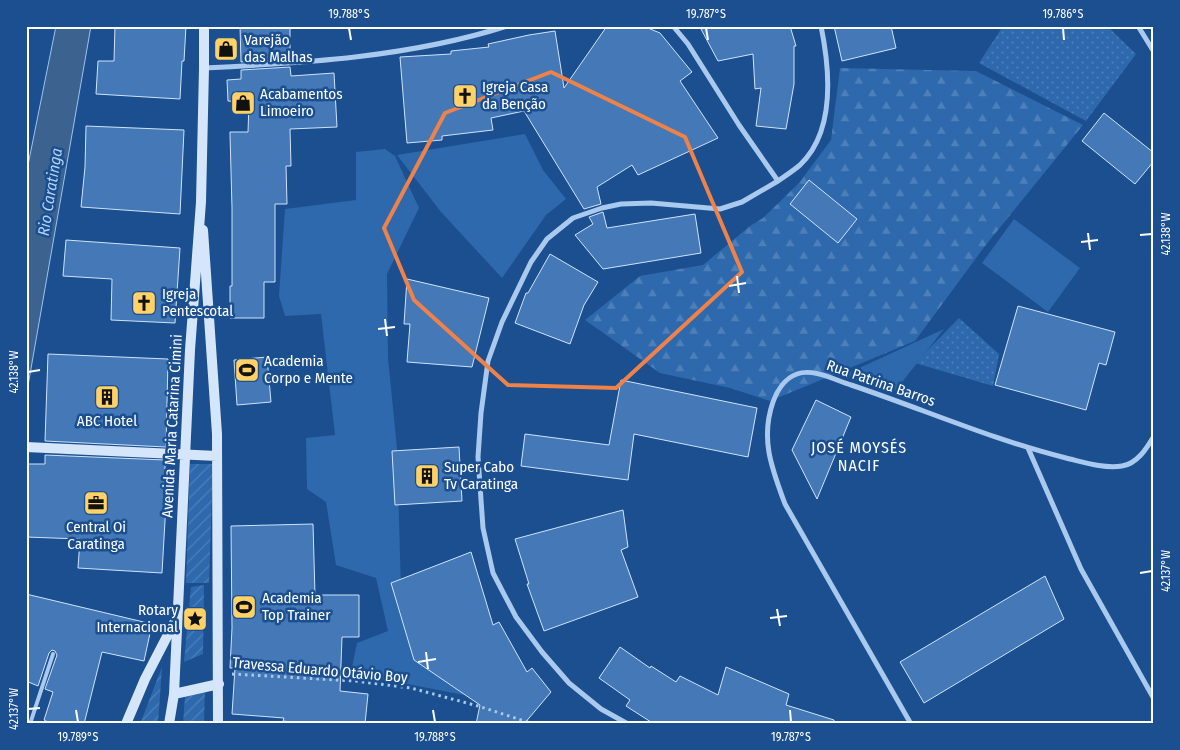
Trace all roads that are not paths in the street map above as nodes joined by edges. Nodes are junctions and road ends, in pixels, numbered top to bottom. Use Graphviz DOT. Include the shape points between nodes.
graph roads {
  1 [pos="204,26"];
  2 [pos="507,26"];
  3 [pos="673,26"];
  4 [pos="821,26"];
  5 [pos="1138,26"];
  6 [pos="1154,52"];
  7 [pos="204,68"];
  8 [pos="778,181"];
  9 [pos="200,202"];
  10 [pos="1154,436"];
  11 [pos="26,447"];
  12 [pos="1028,448"];
  13 [pos="185,455"];
  14 [pos="217,456"];
  15 [pos="177,618"];
  16 [pos="53,654"];
  17 [pos="219,684"];
  18 [pos="174,694"];
  19 [pos="1154,699"];
  20 [pos="30,724"];
  21 [pos="126,724"];
  22 [pos="169,724"];
  23 [pos="218,724"];
  24 [pos="628,724"];
  25 [pos="911,724"];
  1 -- 7 [label="main road, Avenida Maria Catarina Cimini"];
  2 -- 7 [label="street" via="436,44 340,58"];
  3 -- 8 [label="street"];
  4 -- 8 [label="street" via="828,58 828,105 818,139 801,164"];
  5 -- 6 [label="street"];
  7 -- 9 [label="main road, Avenida Maria Catarina Cimini"];
  8 -- 24 [label="street" via="742,202 720,209 651,203 621,204 573,218 547,239 531,262 502,322 488,361 480,413 478,457 483,528 493,573 516,617 569,683 601,709"];
  9 -- 13 [label="main road, Avenida Maria Catarina Cimini"];
  9 -- 14 [label="main road"];
  10 -- 12 [label="street, Rua Patrina Barros" via="1136,460 1122,466 1101,466"];
  11 -- 13 [label="main road"];
  12 -- 19 [label="street" via="1081,569"];
  12 -- 25 [label="street, Rua Patrina Barros" via="814,373 798,374 788,379 776,392 766,439 785,504"];
  13 -- 14 [label="main road"];
  13 -- 15 [label="main road, Avenida Maria Catarina Cimini"];
  14 -- 17 [label="main road"];
  15 -- 18 [label="main road, Avenida Maria Catarina Cimini"];
  15 -- 21 [label="main road, Avenida Maria Catarina Cimini"];
  16 -- 20 [label="lane"];
  17 -- 18 [label="main road"];
  17 -- 23 [label="main road"];
  18 -- 22 [label="main road, Avenida Maria Catarina Cimini"];
}
